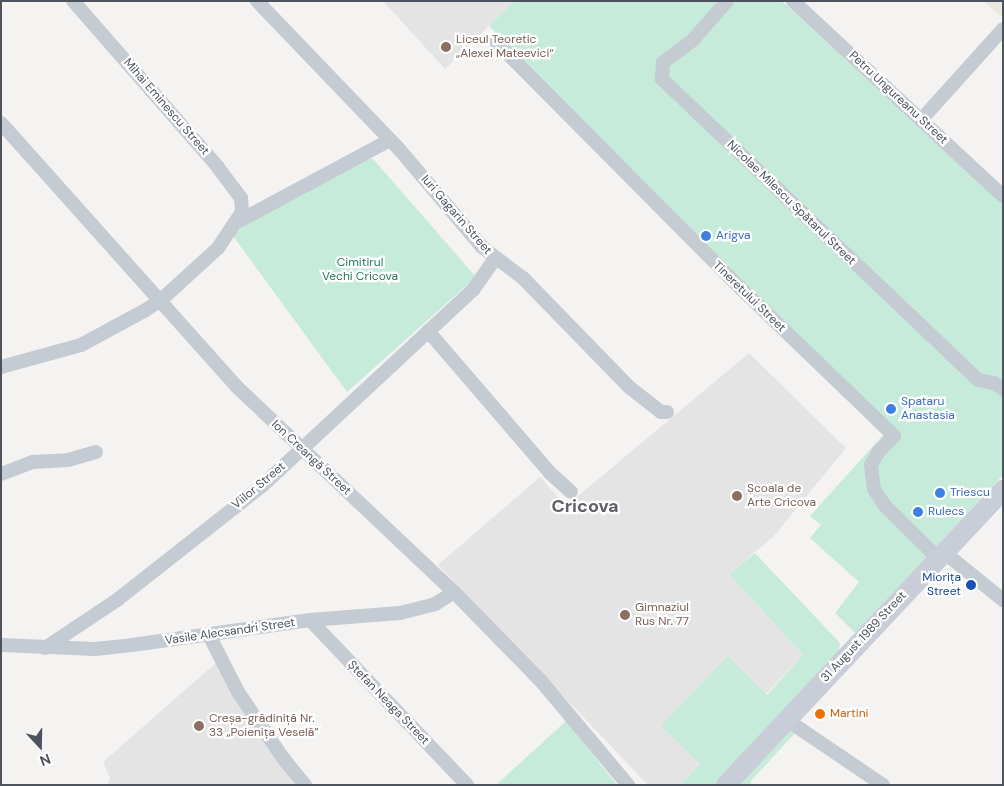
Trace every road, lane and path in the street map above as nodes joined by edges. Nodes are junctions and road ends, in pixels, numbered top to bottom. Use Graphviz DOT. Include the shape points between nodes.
graph roads {
  1 [pos="73,1"];
  2 [pos="257,1"];
  3 [pos="727,1"];
  4 [pos="799,3"];
  5 [pos="1003,29"];
  6 [pos="496,42"];
  7 [pos="921,120"];
  8 [pos="1,123"];
  9 [pos="390,140"];
  10 [pos="1003,196"];
  11 [pos="239,221"];
  12 [pos="495,259"];
  13 [pos="161,300"];
  14 [pos="428,331"];
  15 [pos="1,367"];
  16 [pos="1003,389"];
  17 [pos="667,412"];
  18 [pos="301,449"];
  19 [pos="96,452"];
  20 [pos="1,474"];
  21 [pos="1003,490"];
  22 [pos="571,492"];
  23 [pos="942,556"];
  24 [pos="454,592"];
  25 [pos="1003,600"];
  26 [pos="310,620"];
  27 [pos="209,635"];
  28 [pos="1,645"];
  29 [pos="45,648"];
  30 [pos="787,720"];
  31 [pos="305,785"];
  32 [pos="467,785"];
  33 [pos="628,785"];
  34 [pos="726,785"];
  35 [pos="883,785"];
  1 -- 11 [label="street, Mihai Eminescu Street" via="238,192 243,205"];
  2 -- 9 [label="street, Iuri Gagarin Street"];
  3 -- 16 [label="street, Nicolae Milescu Spătarul Street" via="693,40 663,63 662,79 978,380 994,383"];
  4 -- 7 [label="street, Petru Ungureanu Street"];
  5 -- 7 [label="street"];
  6 -- 23 [label="street, Tineretului Street" via="722,271 894,436 880,450 871,466 874,490 885,506"];
  7 -- 10 [label="street, Petru Ungureanu Street"];
  8 -- 13 [label="street, Ion Creangă Street"];
  9 -- 11 [label="street"];
  9 -- 12 [label="street, Iuri Gagarin Street"];
  11 -- 13 [label="street" via="218,248"];
  12 -- 14 [label="street, Viilor Street" via="473,290"];
  12 -- 17 [label="street, Iuri Gagarin Street" via="524,278 629,387 660,412"];
  13 -- 15 [label="street" via="82,345"];
  13 -- 18 [label="street, Ion Creangă Street" via="238,387"];
  14 -- 18 [label="street, Viilor Street"];
  14 -- 22 [label="street" via="550,473"];
  18 -- 24 [label="street, Ion Creangă Street"];
  18 -- 29 [label="street, Viilor Street" via="117,600"];
  19 -- 20 [label="street" via="68,460 32,462"];
  21 -- 23 [label="street, 31 August 1989 Street"];
  23 -- 25 [label="street"];
  23 -- 30 [label="street, 31 August 1989 Street"];
  24 -- 26 [label="street, Vasile Alecsandri Street" via="435,604 400,612"];
  24 -- 33 [label="street, Ion Creangă Street" via="541,681"];
  26 -- 27 [label="street, Vasile Alecsandri Street"];
  26 -- 32 [label="street, Ștefan Neaga Street"];
  27 -- 29 [label="street, Vasile Alecsandri Street" via="95,649"];
  27 -- 31 [label="street" via="238,692 282,758"];
  28 -- 29 [label="street, Vasile Alecsandri Street"];
  30 -- 34 [label="street, 31 August 1989 Street"];
  30 -- 35 [label="street"];
}
